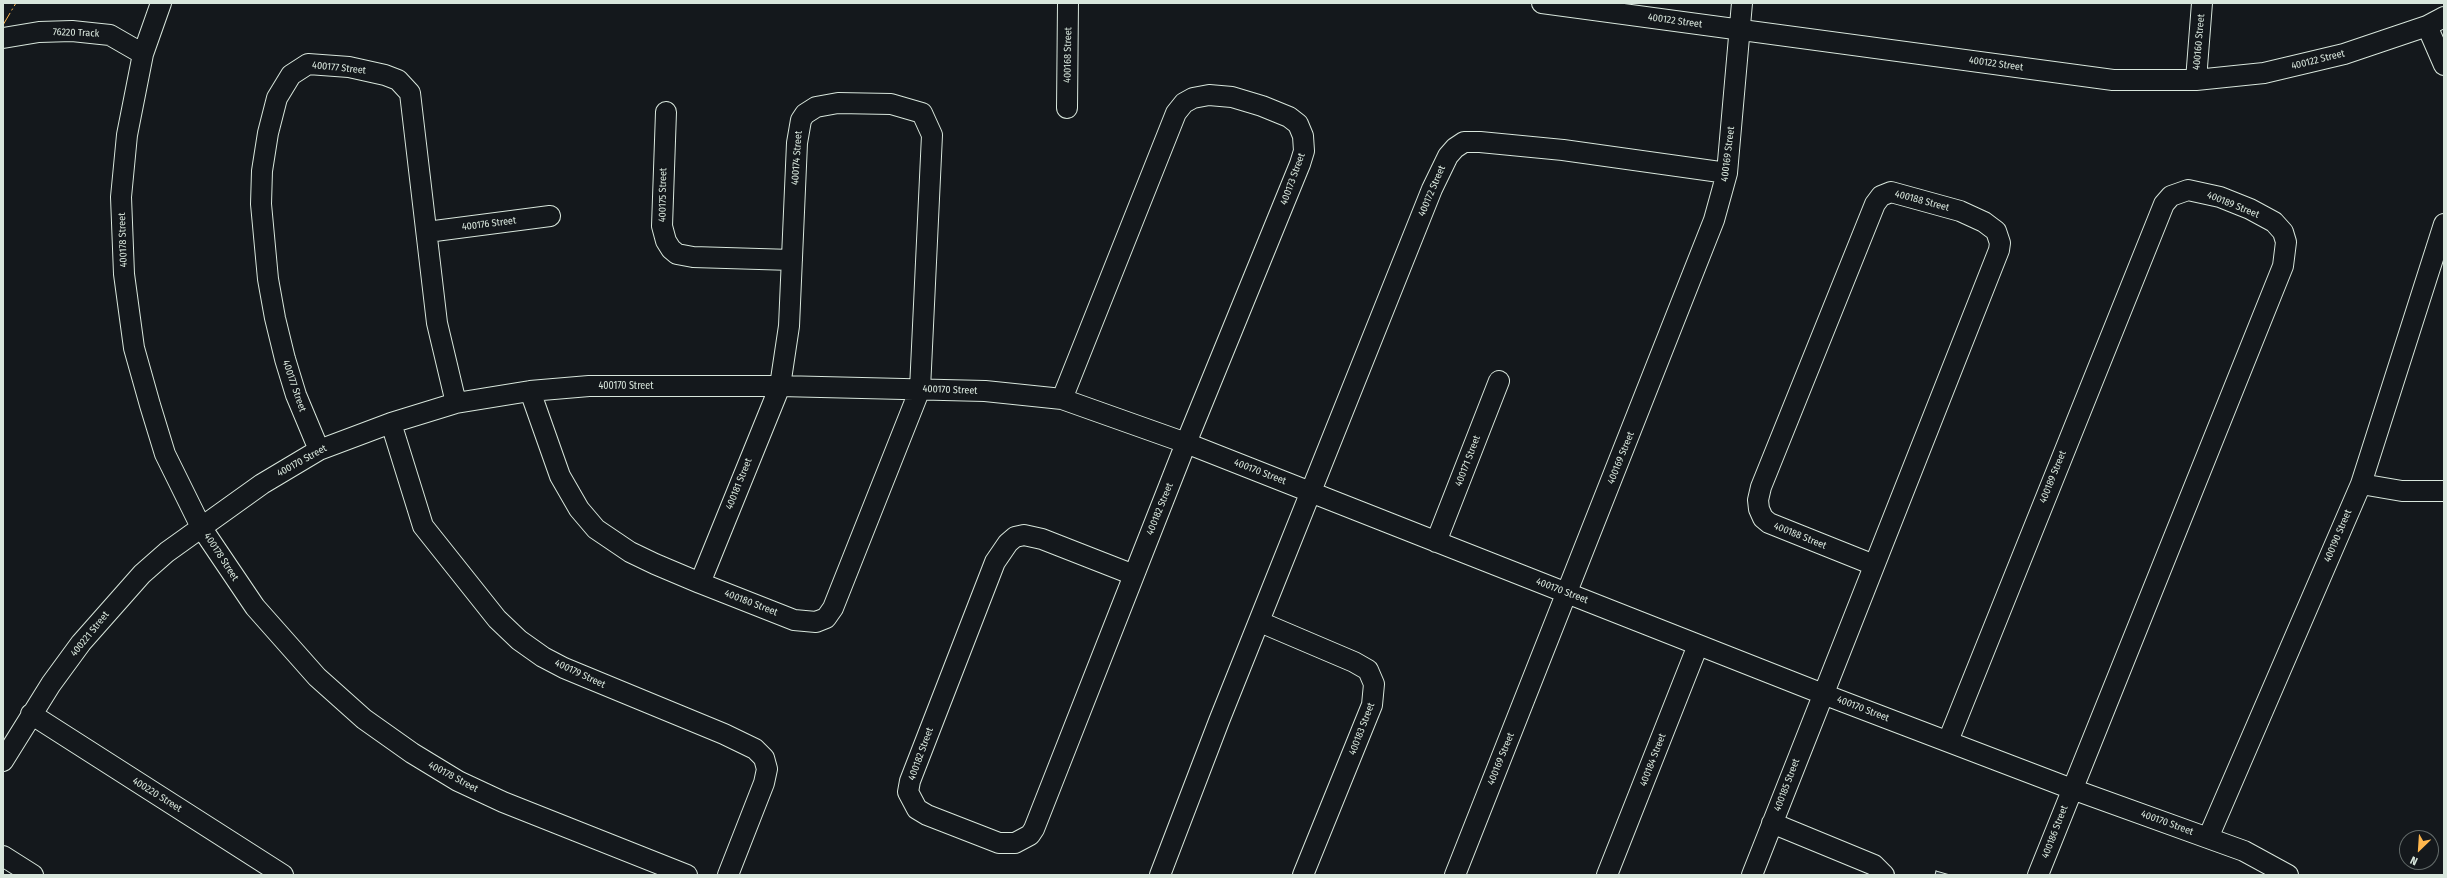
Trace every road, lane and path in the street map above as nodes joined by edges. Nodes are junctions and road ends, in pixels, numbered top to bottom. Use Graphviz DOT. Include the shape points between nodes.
graph roads {
  1 [pos="161,3"];
  2 [pos="1068,3"];
  3 [pos="1542,3"];
  4 [pos="1742,3"];
  5 [pos="2202,3"];
  6 [pos="2435,22"];
  7 [pos="1741,30"];
  8 [pos="3,38"];
  9 [pos="143,54"];
  10 [pos="2444,65"];
  11 [pos="2196,80"];
  12 [pos="1067,108"];
  13 [pos="666,112"];
  14 [pos="1727,173"];
  15 [pos="550,216"];
  16 [pos="2444,224"];
  17 [pos="427,232"];
  18 [pos="792,260"];
  19 [pos="1499,381"];
  20 [pos="780,386"];
  21 [pos="920,389"];
  22 [pos="530,391"];
  23 [pos="1062,399"];
  24 [pos="456,403"];
  25 [pos="390,422"];
  26 [pos="1186,443"];
  27 [pos="319,450"];
  28 [pos="2361,484"];
  29 [pos="2444,491"];
  30 [pos="1312,492"];
  31 [pos="202,527"];
  32 [pos="1436,542"];
  33 [pos="1874,565"];
  34 [pos="1134,574"];
  35 [pos="700,583"];
  36 [pos="1568,593"];
  37 [pos="1260,622"];
  38 [pos="1698,645"];
  39 [pos="1823,694"];
  40 [pos="31,714"];
  41 [pos="1948,741"];
  42 [pos="3,761"];
  43 [pos="2072,790"];
  44 [pos="1772,823"];
  45 [pos="2208,838"];
  46 [pos="3,856"];
  47 [pos="33,875"];
  48 [pos="283,875"];
  49 [pos="687,875"];
  50 [pos="728,875"];
  51 [pos="1160,875"];
  52 [pos="1302,875"];
  53 [pos="1455,875"];
  54 [pos="1607,875"];
  55 [pos="1752,875"];
  56 [pos="1884,875"];
  57 [pos="2038,875"];
  58 [pos="2288,875"];
  1 -- 9 [label="street, 400178 Street"];
  2 -- 12 [label="street, 400168 Street"];
  3 -- 7 [label="street, 400122 Street"];
  4 -- 7 [label="street, 400169 Street"];
  5 -- 11 [label="street, 400160 Street"];
  6 -- 10 [label="street"];
  6 -- 11 [label="street, 400122 Street" via="2344,54 2264,73"];
  7 -- 11 [label="street, 400122 Street" via="2113,80"];
  7 -- 14 [label="street, 400169 Street"];
  8 -- 9 [label="street, 76220 Track" via="39,32 72,31 110,35"];
  9 -- 31 [label="street, 400178 Street" via="127,135 122,189 124,274 134,348 152,412 165,454"];
  13 -- 18 [label="street, 400175 Street" via="662,226 671,249 677,254 693,257"];
  14 -- 30 [label="street, 400172 Street" via="1563,150 1480,142 1464,142 1454,148 1444,162 1432,189"];
  14 -- 36 [label="street, 400169 Street" via="1714,220"];
  15 -- 17 [label="street, 400176 Street"];
  16 -- 28 [label="street, 400190 Street"];
  17 -- 24 [label="street, 400177 Street" via="437,323"];
  17 -- 27 [label="street, 400177 Street" via="412,103 406,87 385,75 349,67 308,64 298,69 277,98 262,171 261,204 268,279 283,352 296,395"];
  18 -- 20 [label="street, 400174 Street" via="789,326"];
  18 -- 21 [label="street, 400174 Street" via="798,129 806,114 816,107 864,102 891,104 922,113 932,136"];
  19 -- 32 [label="street, 400171 Street"];
  20 -- 21 [label="street, 400170 Street"];
  20 -- 22 [label="street, 400170 Street" via="589,386"];
  20 -- 35 [label="street, 400181 Street"];
  21 -- 23 [label="street, 400170 Street" via="985,391"];
  21 -- 35 [label="street, 400180 Street" via="834,608 826,618 816,622 794,620"];
  22 -- 24 [label="street, 400170 Street"];
  22 -- 35 [label="street, 400180 Street" via="560,476 579,509 596,529 630,552"];
  23 -- 26 [label="street, 400170 Street"];
  23 -- 26 [label="street, 400173 Street" via="1176,113 1184,103 1193,98 1210,95 1232,97 1262,106 1289,117 1298,124 1303,136 1304,151"];
  24 -- 25 [label="street, 400170 Street"];
  25 -- 27 [label="street, 400170 Street"];
  25 -- 50 [label="street, 400179 Street" via="423,526 497,619 519,640 564,668 724,734 755,749 764,758 767,769 764,783"];
  26 -- 30 [label="street, 400170 Street"];
  26 -- 34 [label="street, 400182 Street"];
  27 -- 31 [label="street, 400170 Street" via="262,484"];
  28 -- 29 [label="street" via="2402,491"];
  28 -- 45 [label="street, 400190 Street"];
  30 -- 32 [label="street, 400170 Street"];
  30 -- 37 [label="street"];
  31 -- 40 [label="street, 400221 Street" via="166,552 142,574 81,643"];
  31 -- 49 [label="street, 400178 Street" via="255,608 317,677 364,719 412,753 464,784"];
  32 -- 36 [label="street, 400170 Street"];
  33 -- 33 [label="street, 400188 Street" via="2000,243 1996,231 1984,222 1960,211 1891,192 1881,196 1875,204 1758,500 1763,518 1769,523"];
  33 -- 39 [label="street, 400188 Street"];
  34 -- 34 [label="street, 400182 Street" via="1030,835 1015,843 1000,843 917,809 908,792 910,781 995,562 1008,543 1015,537 1024,535 1042,539"];
  36 -- 38 [label="street, 400170 Street"];
  36 -- 53 [label="street, 400169 Street"];
  37 -- 51 [label="street"];
  37 -- 52 [label="street, 400183 Street" via="1354,662 1368,670 1374,684 1372,706"];
  38 -- 39 [label="street, 400170 Street"];
  38 -- 54 [label="street, 400184 Street"];
  39 -- 41 [label="street, 400170 Street"];
  39 -- 44 [label="street, 400185 Street"];
  40 -- 42 [label="street, 400221 Street"];
  40 -- 48 [label="street, 400220 Street"];
  41 -- 43 [label="street, 400170 Street"];
  41 -- 43 [label="street, 400189 Street" via="2156,219 2170,196 2178,191 2188,190 2220,197 2274,222 2283,232 2286,252 2283,266"];
  43 -- 45 [label="street, 400170 Street"];
  43 -- 57 [label="street, 400186 Street"];
  44 -- 55 [label="street, 400185 Street"];
  44 -- 56 [label="street" via="1874,864"];
  45 -- 58 [label="street, 400170 Street" via="2244,851"];
  46 -- 47 [label="street"];
}
